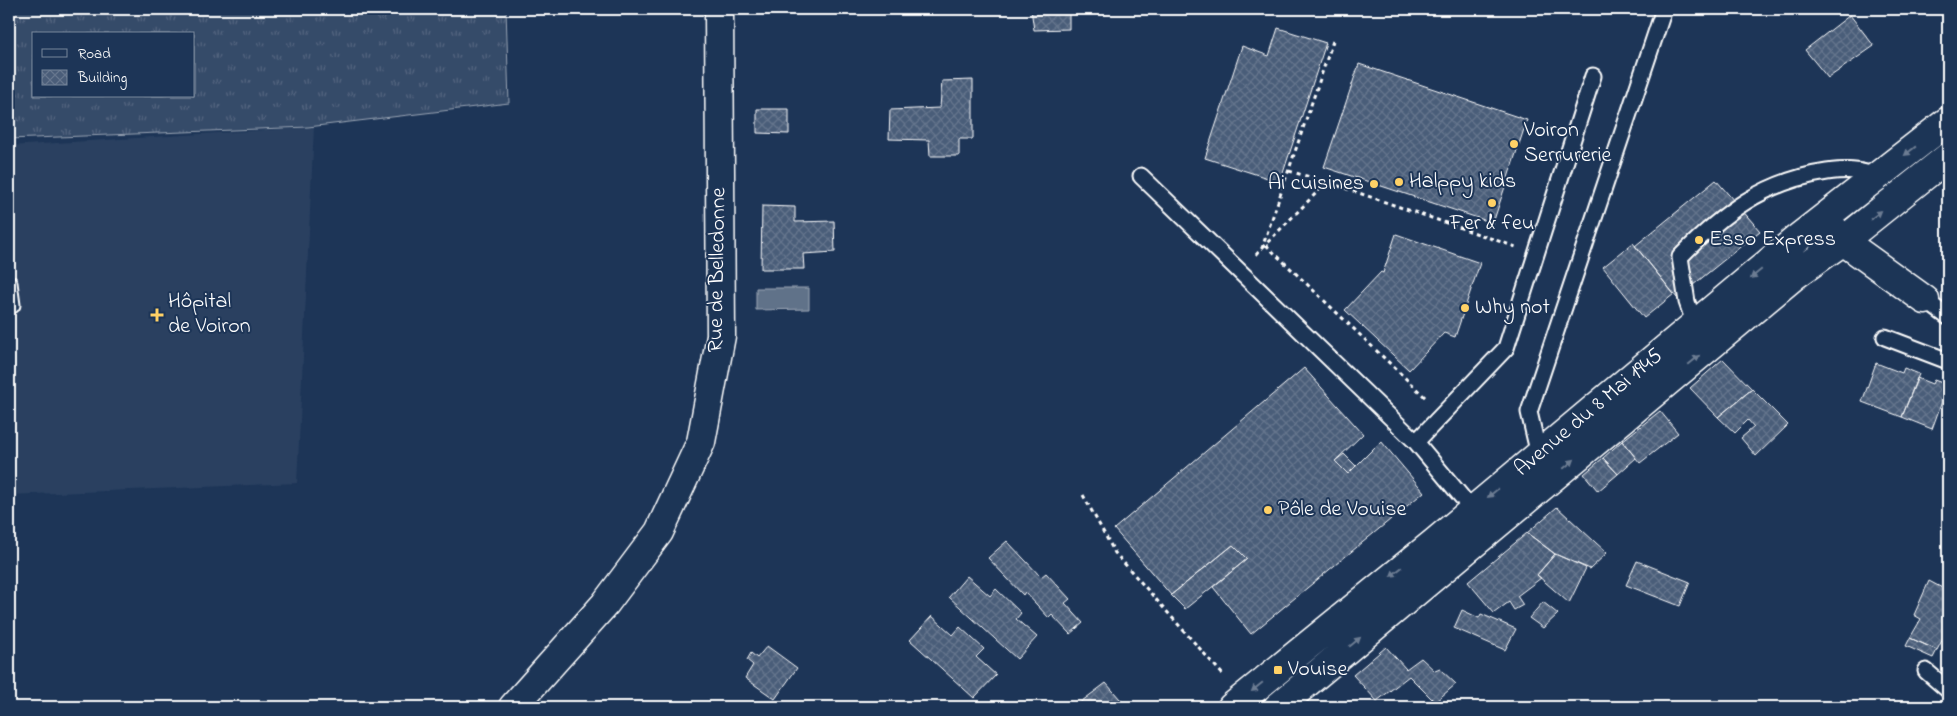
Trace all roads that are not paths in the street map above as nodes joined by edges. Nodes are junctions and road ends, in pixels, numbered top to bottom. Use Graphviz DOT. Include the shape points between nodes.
graph roads {
  1 [pos="719,9"];
  2 [pos="1664,9"];
  3 [pos="1592,76"];
  4 [pos="1948,121"];
  5 [pos="1948,157"];
  6 [pos="1141,176"];
  7 [pos="1876,178"];
  8 [pos="1825,218"];
  9 [pos="1843,241"];
  10 [pos="9,283"];
  11 [pos="1925,300"];
  12 [pos="12,305"];
  13 [pos="1948,317"];
  14 [pos="1695,326"];
  15 [pos="1885,337"];
  16 [pos="1948,361"];
  17 [pos="1416,442"];
  18 [pos="1539,455"];
  19 [pos="1481,520"];
  20 [pos="1926,671"];
  21 [pos="1948,690"];
  22 [pos="513,707"];
  23 [pos="1232,707"];
  24 [pos="1278,707"];
  1 -- 22 [label="main road, Rue de Belledonne" via="720,336 702,442 659,532 605,604"];
  2 -- 18 [label="lane" via="1529,412"];
  3 -- 17 [label="lane" via="1506,348"];
  4 -- 7 [label="main road, Avenue du 8 Mai 1945, one-way"];
  9 -- 5 [label="main road, Avenue du 8 Mai 1945, one-way"];
  6 -- 17 [label="lane"];
  7 -- 8 [label="main road, Avenue du 8 Mai 1945"];
  7 -- 14 [label="lane" via="1866,172 1842,170 1809,175 1763,190 1711,226 1680,257 1687,302"];
  8 -- 9 [label="main road"];
  8 -- 14 [label="main road, Avenue du 8 Mai 1945, one-way"];
  9 -- 11 [label="main road"];
  19 -- 9 [label="main road, Avenue du 8 Mai 1945, one-way"];
  10 -- 12 [label="lane"];
  11 -- 13 [label="lane"];
  14 -- 18 [label="main road, Avenue du 8 Mai 1945"];
  15 -- 16 [label="lane"];
  17 -- 19 [label="lane"];
  18 -- 19 [label="main road, Avenue du 8 Mai 1945, one-way"];
  19 -- 23 [label="main road, Avenue du 8 Mai 1945, one-way"];
  24 -- 19 [label="main road, Avenue du 8 Mai 1945, one-way"];
  20 -- 21 [label="lane"];
}
